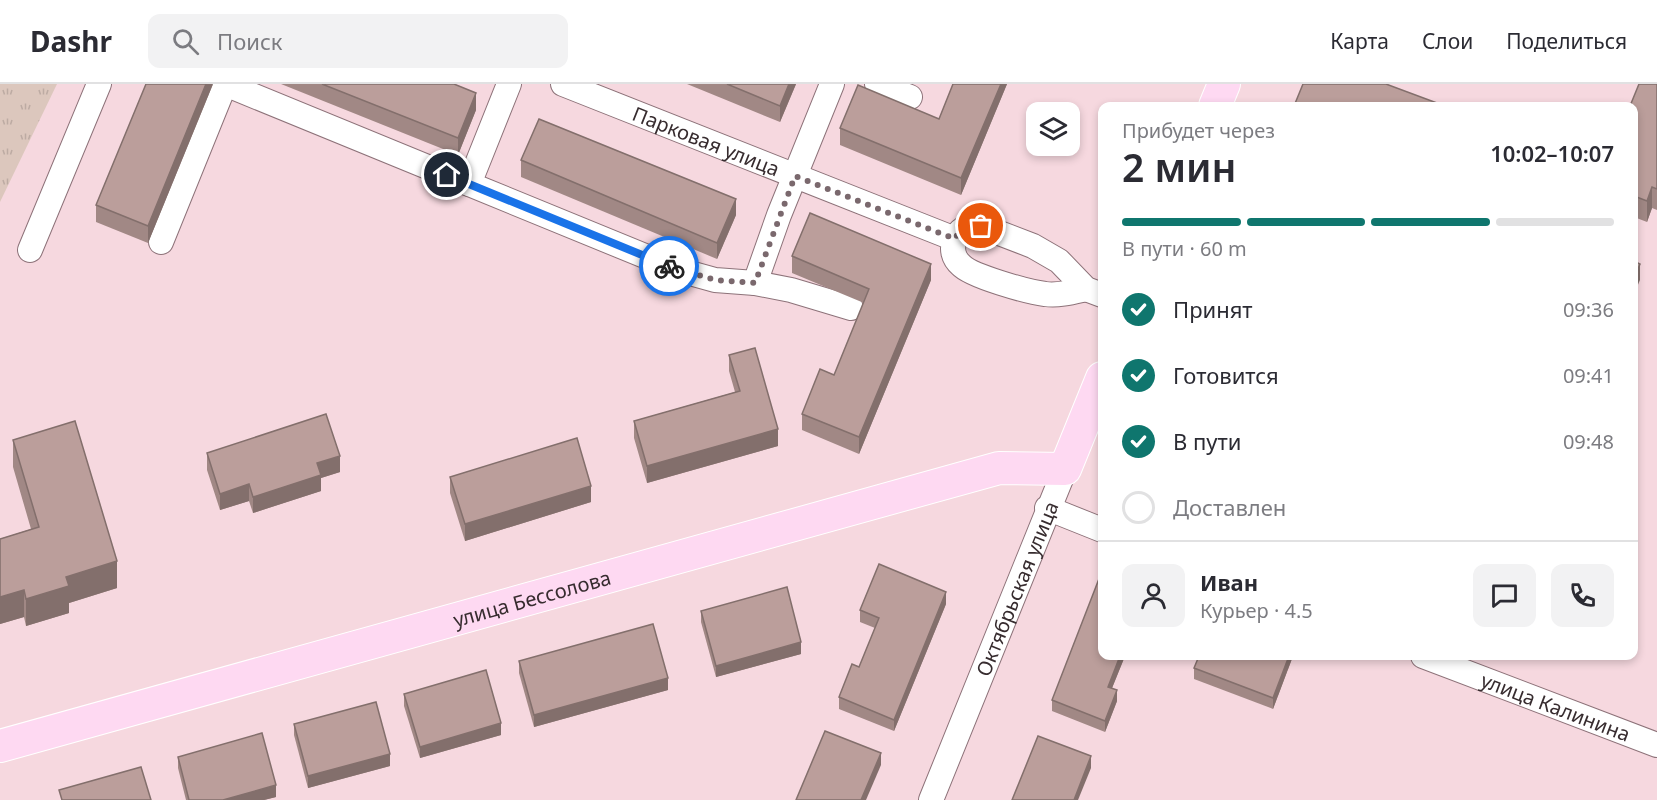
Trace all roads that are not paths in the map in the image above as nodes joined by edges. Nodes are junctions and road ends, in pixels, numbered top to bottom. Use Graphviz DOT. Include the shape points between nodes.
graph roads {
  1 [pos="99,84"];
  2 [pos="225,84"];
  3 [pos="509,84"];
  4 [pos="563,84"];
  5 [pos="832,84"];
  6 [pos="877,84"];
  7 [pos="1224,84"];
  8 [pos="909,97"];
  9 [pos="1217,102"];
  10 [pos="795,176"];
  11 [pos="469,184"];
  12 [pos="955,239"];
  13 [pos="161,242"];
  14 [pos="30,250"];
  15 [pos="755,283"];
  16 [pos="1094,292"];
  17 [pos="851,308"];
  18 [pos="1098,388"];
  19 [pos="1065,469"];
  20 [pos="1047,508"];
  21 [pos="1098,528"];
  22 [pos="1434,660"];
  23 [pos="1657,744"];
  24 [pos="0,746"];
  25 [pos="931,800"];
  1 -- 14 [label="street"];
  2 -- 11 [label="street"];
  2 -- 13 [label="street"];
  3 -- 11 [label="street"];
  4 -- 10 [label="street, Парковая улица"];
  5 -- 10 [label="street"];
  6 -- 8 [label="street"];
  7 -- 9 [label="main road"];
  10 -- 12 [label="street, Парковая улица"];
  10 -- 15 [label="street"];
  11 -- 15 [label="street" via="679,270 715,280"];
  12 -- 16 [label="street" via="965,227 981,226 1033,246 1059,261"];
  12 -- 16 [label="street" via="954,255 963,268 1015,288 1047,295"];
  15 -- 17 [label="street"];
  18 -- 19 [label="main road, Октябрьская улица"];
  19 -- 20 [label="street, Октябрьская улица"];
  19 -- 24 [label="main road, улица Бессолова" via="999,468"];
  20 -- 21 [label="street"];
  20 -- 25 [label="street, Октябрьская улица"];
  22 -- 23 [label="street, улица Калинина"];
}
